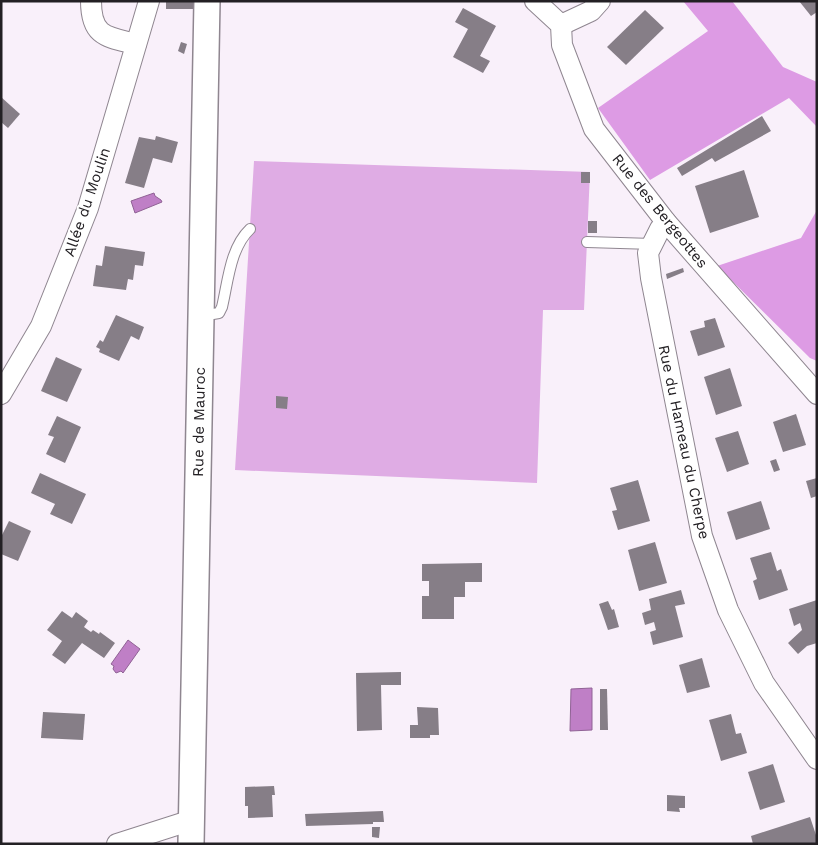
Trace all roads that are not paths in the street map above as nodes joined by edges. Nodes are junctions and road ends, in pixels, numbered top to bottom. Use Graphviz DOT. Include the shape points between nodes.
graph roads {
  1 [pos="91,1"];
  2 [pos="149,1"];
  3 [pos="208,1"];
  4 [pos="535,1"];
  5 [pos="600,1"];
  6 [pos="561,25"];
  7 [pos="136,44"];
  8 [pos="666,222"];
  9 [pos="250,229"];
  10 [pos="587,242"];
  11 [pos="653,244"];
  12 [pos="200,316"];
  13 [pos="808,374"];
  14 [pos="1,394"];
  15 [pos="817,394"];
  16 [pos="817,759"];
  17 [pos="192,832"];
  18 [pos="117,844"];
  1 -- 7 [label="street" via="95,25 104,36"];
  2 -- 7 [label="street, Allée du Moulin"];
  3 -- 12 [label="street, Rue de Mauroc"];
  4 -- 6 [label="street"];
  5 -- 6 [label="street" via="592,12"];
  6 -- 8 [label="street, Rue des Bergeottes" via="562,45 594,129"];
  7 -- 14 [label="street, Allée du Moulin" via="88,208 41,326"];
  8 -- 11 [label="street, Rue du Hameau du Cherpe"];
  8 -- 13 [label="street, Rue des Bergeottes"];
  9 -- 12 [label="lane" via="242,236 236,249 222,307 219,312"];
  10 -- 11 [label="lane"];
  11 -- 16 [label="street, Rue du Hameau du Cherpe" via="648,253 651,278 702,536 728,610 764,683"];
  12 -- 17 [label="street, Rue de Mauroc"];
  13 -- 15 [label="street"];
  17 -- 18 [label="street"];
}
